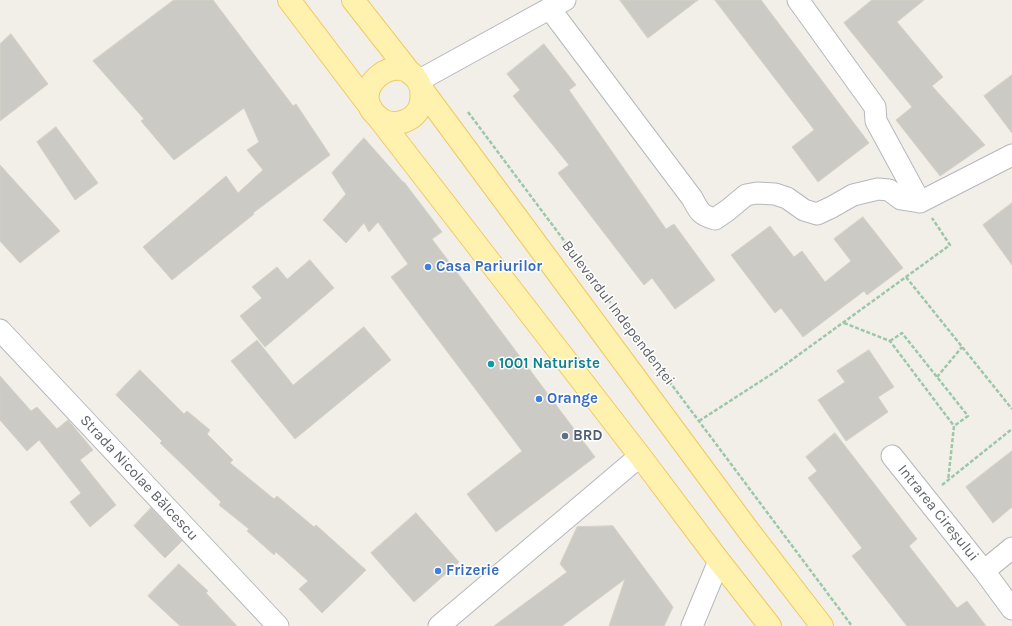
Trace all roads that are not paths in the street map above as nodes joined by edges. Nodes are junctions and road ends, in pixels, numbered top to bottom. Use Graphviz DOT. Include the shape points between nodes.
graph roads {
  1 [pos="289,0"];
  2 [pos="353,0"];
  3 [pos="806,3"];
  4 [pos="557,4"];
  5 [pos="417,81"];
  6 [pos="374,112"];
  7 [pos="1012,155"];
  8 [pos="920,202"];
  9 [pos="0,330"];
  10 [pos="640,456"];
  11 [pos="892,456"];
  12 [pos="1012,548"];
  13 [pos="719,561"];
  14 [pos="984,571"];
  15 [pos="1012,609"];
  16 [pos="278,626"];
  17 [pos="439,626"];
  18 [pos="692,626"];
  19 [pos="770,626"];
  20 [pos="822,626"];
  1 -- 6 [label="main road"];
  2 -- 5 [label="main road, Bulevardul Independenței"];
  3 -- 8 [label="street" via="875,107 876,121"];
  4 -- 5 [label="street"];
  4 -- 8 [label="street" via="692,198 699,212 705,216 715,218 746,195 758,193 787,198 804,210 817,214 852,194 878,189 890,190 901,199"];
  5 -- 6 [label="main road" via="422,98 414,116 395,123 385,121"];
  5 -- 6 [label="main road" via="403,70 394,69 377,75 368,91 368,100"];
  5 -- 20 [label="main road, Bulevardul Independenței" via="748,530"];
  6 -- 10 [label="main road"];
  7 -- 8 [label="street"];
  9 -- 16 [label="street, Strada Nicolae Bălcescu"];
  10 -- 13 [label="main road"];
  10 -- 17 [label="street"];
  11 -- 14 [label="street, Intrarea Cireșului"];
  12 -- 14 [label="street, Intrarea Cireșului"];
  13 -- 18 [label="street"];
  13 -- 19 [label="main road"];
  14 -- 15 [label="street, Intrarea Cireșului"];
}
